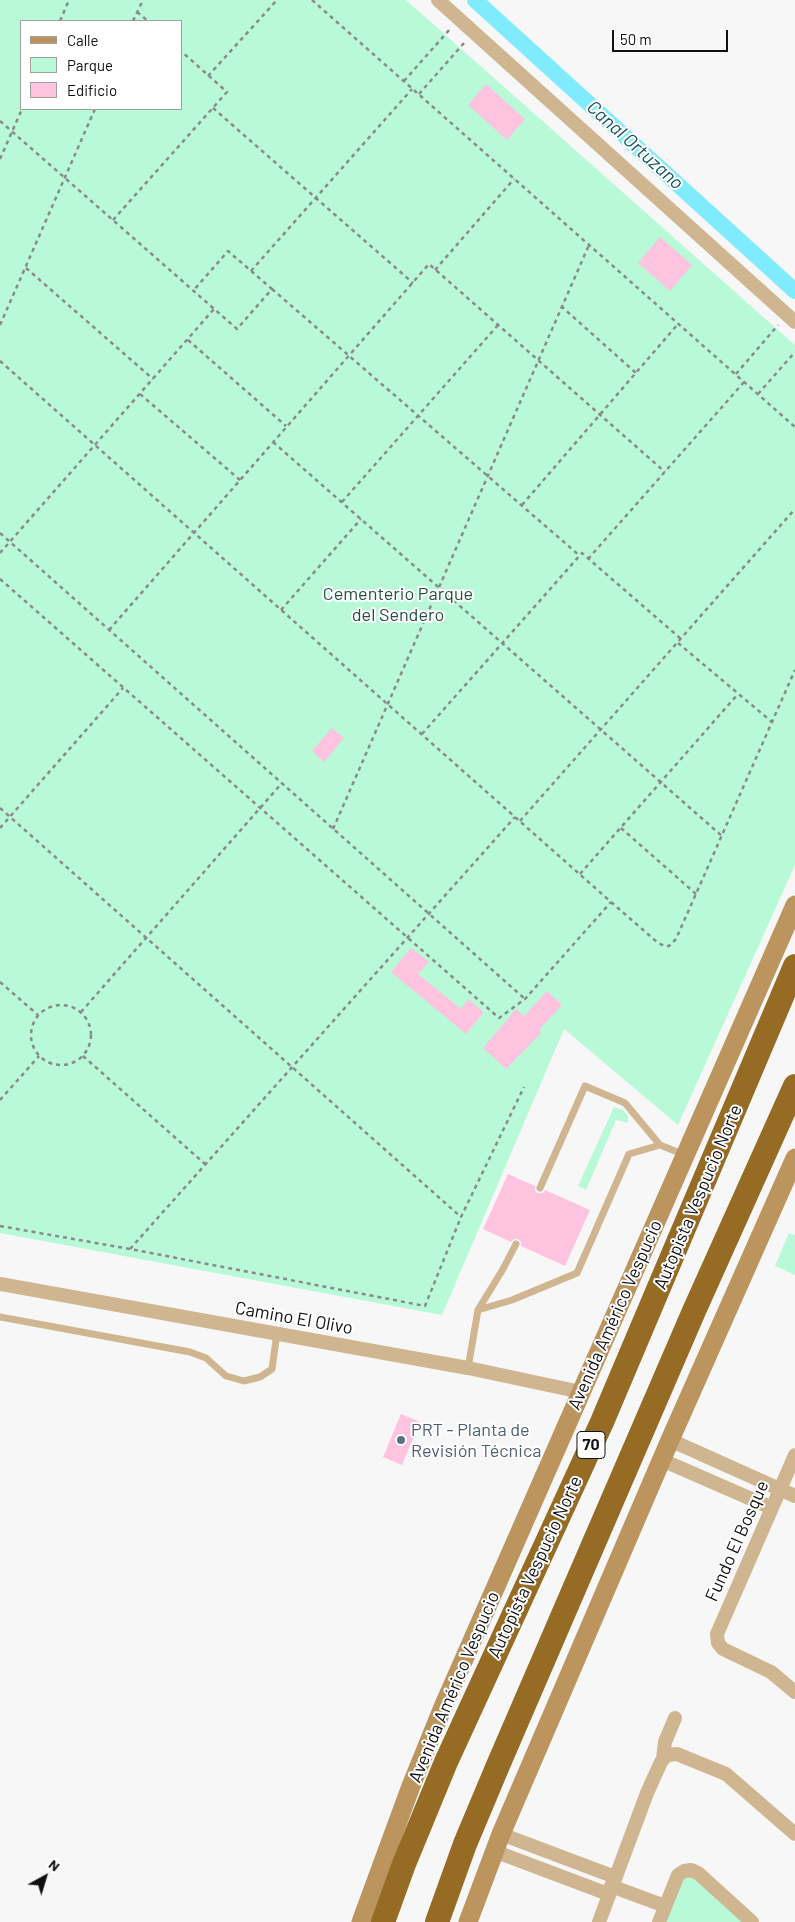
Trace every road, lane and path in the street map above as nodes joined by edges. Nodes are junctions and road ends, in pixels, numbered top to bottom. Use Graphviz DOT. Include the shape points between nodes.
graph roads {
  1 [pos="69,0"];
  2 [pos="142,0"];
  3 [pos="276,0"];
  4 [pos="312,0"];
  5 [pos="438,0"];
  6 [pos="137,12"];
  7 [pos="459,19"];
  8 [pos="60,20"];
  9 [pos="133,20"];
  10 [pos="147,20"];
  11 [pos="473,32"];
  12 [pos="182,53"];
  13 [pos="208,76"];
  14 [pos="404,81"];
  15 [pos="412,89"];
  16 [pos="418,94"];
  17 [pos="214,108"];
  18 [pos="22,110"];
  19 [pos="95,110"];
  20 [pos="0,121"];
  21 [pos="12,132"];
  22 [pos="0,158"];
  23 [pos="64,178"];
  24 [pos="514,179"];
  25 [pos="316,198"];
  26 [pos="113,220"];
  27 [pos="589,245"];
  28 [pos="25,268"];
  29 [pos="435,270"];
  30 [pos="251,271"];
  31 [pos="413,282"];
  32 [pos="272,289"];
  33 [pos="193,291"];
  34 [pos="561,306"];
  35 [pos="214,310"];
  36 [pos="791,318"];
  37 [pos="678,324"];
  38 [pos="0,325"];
  39 [pos="498,325"];
  40 [pos="188,340"];
  41 [pos="795,352"];
  42 [pos="349,356"];
  43 [pos="538,360"];
  44 [pos="0,361"];
  45 [pos="636,372"];
  46 [pos="736,374"];
  47 [pos="153,379"];
  48 [pos="744,382"];
  49 [pos="140,394"];
  50 [pos="758,394"];
  51 [pos="600,415"];
  52 [pos="418,416"];
  53 [pos="287,426"];
  54 [pos="795,427"];
  55 [pos="273,442"];
  56 [pos="95,445"];
  57 [pos="664,472"];
  58 [pos="488,477"];
  59 [pos="240,480"];
  60 [pos="342,502"];
  61 [pos="522,505"];
  62 [pos="795,509"];
  63 [pos="361,519"];
  64 [pos="194,532"];
  65 [pos="0,533"];
  66 [pos="10,542"];
  67 [pos="0,553"];
  68 [pos="580,556"];
  69 [pos="588,559"];
  70 [pos="0,579"];
  71 [pos="439,587"];
  72 [pos="281,610"];
  73 [pos="109,630"];
  74 [pos="681,639"];
  75 [pos="678,642"];
  76 [pos="502,643"];
  77 [pos="795,670"];
  78 [pos="123,688"];
  79 [pos="738,694"];
  80 [pos="388,704"];
  81 [pos="772,722"];
  82 [pos="600,729"];
  83 [pos="422,734"];
  84 [pos="661,782"];
  85 [pos="282,784"];
  86 [pos="0,808"];
  87 [pos="260,808"];
  88 [pos="515,816"];
  89 [pos="10,817"];
  90 [pos="520,821"];
  91 [pos="0,828"];
  92 [pos="621,828"];
  93 [pos="333,829"];
  94 [pos="722,836"];
  95 [pos="580,874"];
  96 [pos="696,894"];
  97 [pos="611,902"];
  98 [pos="795,905"];
  99 [pos="428,914"];
  100 [pos="407,937"];
  101 [pos="147,938"];
  102 [pos="795,966"];
  103 [pos="0,982"];
  104 [pos="525,999"];
  105 [pos="81,1012"];
  106 [pos="38,1015"];
  107 [pos="39,1056"];
  108 [pos="83,1056"];
  109 [pos="292,1067"];
  110 [pos="795,1086"];
  111 [pos="524,1087"];
  112 [pos="0,1100"];
  113 [pos="660,1145"];
  114 [pos="685,1155"];
  115 [pos="795,1158"];
  116 [pos="205,1164"];
  117 [pos="540,1188"];
  118 [pos="461,1217"];
  119 [pos="0,1226"];
  120 [pos="516,1244"];
  121 [pos="130,1248"];
  122 [pos="0,1284"];
  123 [pos="478,1310"];
  124 [pos="0,1316"];
  125 [pos="277,1334"];
  126 [pos="468,1368"];
  127 [pos="582,1392"];
  128 [pos="670,1440"];
  129 [pos="795,1455"];
  130 [pos="662,1460"];
  131 [pos="729,1466"];
  132 [pos="720,1486"];
  133 [pos="780,1489"];
  134 [pos="795,1496"];
  135 [pos="772,1508"];
  136 [pos="795,1692"];
  137 [pos="675,1718"];
  138 [pos="665,1757"];
  139 [pos="502,1834"];
  140 [pos="795,1834"];
  141 [pos="494,1851"];
  142 [pos="612,1885"];
  143 [pos="665,1906"];
  144 [pos="361,1922"];
  145 [pos="383,1922"];
  146 [pos="437,1922"];
  147 [pos="468,1922"];
  148 [pos="598,1922"];
  149 [pos="659,1922"];
  150 [pos="752,1922"];
  1 -- 8 [label="path"];
  2 -- 6 [label="path"];
  3 -- 13 [label="path"];
  4 -- 14 [label="path"];
  5 -- 7 [label="street"];
  6 -- 9 [label="path"];
  6 -- 10 [label="path"];
  7 -- 11 [label="street"];
  7 -- 14 [label="path"];
  11 -- 16 [label="path"];
  11 -- 36 [label="street"];
  12 -- 13 [label="path"];
  13 -- 17 [label="path" via="227,92"];
  14 -- 15 [label="path"];
  15 -- 16 [label="path"];
  15 -- 25 [label="path"];
  16 -- 24 [label="path"];
  17 -- 25 [label="path"];
  17 -- 26 [label="path"];
  18 -- 21 [label="path"];
  19 -- 23 [label="path"];
  20 -- 21 [label="path"];
  21 -- 22 [label="path"];
  21 -- 23 [label="path"];
  23 -- 26 [label="path"];
  23 -- 28 [label="path"];
  24 -- 27 [label="path"];
  24 -- 29 [label="path"];
  25 -- 30 [label="path"];
  25 -- 31 [label="path"];
  26 -- 33 [label="path"];
  27 -- 34 [label="path"];
  27 -- 37 [label="path"];
  28 -- 38 [label="path"];
  28 -- 47 [label="path"];
  29 -- 31 [label="path" via="429,264"];
  29 -- 39 [label="path"];
  30 -- 32 [label="path"];
  30 -- 33 [label="path" via="228,251"];
  31 -- 42 [label="path"];
  32 -- 35 [label="path" via="237,329"];
  32 -- 42 [label="path"];
  33 -- 35 [label="path"];
  34 -- 43 [label="path"];
  34 -- 45 [label="path"];
  35 -- 40 [label="path"];
  36 -- 46 [label="path"];
  37 -- 45 [label="path"];
  37 -- 46 [label="path"];
  39 -- 43 [label="path"];
  39 -- 52 [label="path"];
  40 -- 47 [label="path"];
  40 -- 53 [label="path"];
  41 -- 50 [label="path"];
  42 -- 52 [label="path"];
  42 -- 53 [label="path"];
  43 -- 51 [label="path"];
  43 -- 58 [label="path"];
  44 -- 56 [label="path"];
  45 -- 51 [label="path"];
  46 -- 48 [label="path"];
  47 -- 49 [label="path"];
  48 -- 50 [label="path"];
  48 -- 57 [label="path"];
  49 -- 56 [label="path"];
  49 -- 59 [label="path"];
  50 -- 54 [label="path"];
  51 -- 57 [label="path"];
  51 -- 61 [label="path"];
  52 -- 58 [label="path"];
  52 -- 60 [label="path"];
  53 -- 55 [label="path"];
  55 -- 59 [label="path"];
  55 -- 60 [label="path"];
  56 -- 64 [label="path"];
  56 -- 66 [label="path"];
  57 -- 69 [label="path"];
  58 -- 61 [label="path"];
  58 -- 71 [label="path"];
  59 -- 64 [label="path"];
  60 -- 63 [label="path"];
  61 -- 68 [label="path"];
  62 -- 74 [label="path"];
  63 -- 71 [label="path"];
  63 -- 72 [label="path"];
  64 -- 72 [label="path"];
  64 -- 73 [label="path"];
  65 -- 66 [label="path"];
  66 -- 67 [label="path"];
  66 -- 73 [label="path"];
  68 -- 69 [label="path" via="582,553"];
  68 -- 76 [label="path"];
  69 -- 74 [label="path"];
  70 -- 78 [label="path"];
  71 -- 76 [label="path"];
  71 -- 80 [label="path"];
  72 -- 80 [label="path"];
  73 -- 85 [label="path"];
  74 -- 75 [label="path"];
  75 -- 79 [label="path"];
  75 -- 82 [label="path"];
  76 -- 82 [label="path"];
  76 -- 83 [label="path"];
  77 -- 81 [label="path"];
  78 -- 87 [label="path"];
  78 -- 89 [label="path"];
  79 -- 81 [label="path"];
  79 -- 84 [label="path"];
  80 -- 83 [label="path"];
  80 -- 93 [label="path"];
  81 -- 94 [label="path"];
  82 -- 84 [label="path"];
  82 -- 90 [label="path"];
  83 -- 88 [label="path"];
  84 -- 92 [label="path"];
  84 -- 94 [label="path"];
  85 -- 87 [label="path"];
  85 -- 93 [label="path"];
  86 -- 89 [label="path"];
  87 -- 100 [label="path"];
  87 -- 101 [label="path"];
  88 -- 90 [label="path"];
  88 -- 99 [label="path"];
  89 -- 91 [label="path"];
  89 -- 101 [label="path"];
  90 -- 95 [label="path"];
  92 -- 95 [label="path"];
  92 -- 96 [label="path"];
  93 -- 99 [label="path"];
  94 -- 96 [label="path"];
  95 -- 97 [label="path"];
  96 -- 97 [label="path" via="676,939 669,946 657,942"];
  97 -- 104 [label="path"];
  98 -- 114 [label="main road, Avenida Américo Vespucio"];
  99 -- 100 [label="path"];
  99 -- 104 [label="path"];
  100 -- 104 [label="path" via="499,1018"];
  100 -- 109 [label="path"];
  101 -- 105 [label="path"];
  101 -- 109 [label="path"];
  102 -- 145 [label="highway, Autopista Vespucio Norte / 70" via="602,1422 446,1762"];
  103 -- 106 [label="path"];
  105 -- 106 [label="path" via="57,1006"];
  105 -- 108 [label="path" via="91,1031"];
  106 -- 107 [label="path" via="31,1030 31,1040"];
  107 -- 108 [label="path" via="47,1062 65,1065"];
  107 -- 112 [label="path"];
  108 -- 116 [label="path"];
  109 -- 116 [label="path"];
  109 -- 118 [label="path"];
  110 -- 146 [label="highway, 70" via="499,1764"];
  111 -- 118 [label="path"];
  113 -- 114 [label="lane"];
  113 -- 117 [label="lane" via="625,1103 585,1086"];
  113 -- 123 [label="lane" via="629,1154 577,1273 512,1300"];
  114 -- 127 [label="main road, Avenida Américo Vespucio"];
  115 -- 128 [label="main road"];
  116 -- 121 [label="path"];
  118 -- 121 [label="path" via="425,1306"];
  119 -- 121 [label="path"];
  120 -- 123 [label="lane"];
  122 -- 125 [label="street, Camino El Olivo"];
  123 -- 126 [label="lane"];
  124 -- 125 [label="lane" via="190,1352 206,1358 226,1376 244,1381 260,1377 272,1369"];
  125 -- 126 [label="street, Camino El Olivo"];
  126 -- 127 [label="street, Camino El Olivo"];
  127 -- 144 [label="main road, Avenida Américo Vespucio" via="444,1707"];
  128 -- 130 [label="main road"];
  128 -- 131 [label="street"];
  129 -- 133 [label="street, Fundo El Bosque"];
  130 -- 132 [label="street"];
  130 -- 139 [label="main road"];
  131 -- 132 [label="street"];
  131 -- 133 [label="street"];
  132 -- 135 [label="street"];
  133 -- 134 [label="street"];
  133 -- 135 [label="street, Fundo El Bosque"];
  135 -- 136 [label="street, Fundo El Bosque" via="718,1629 718,1643 729,1652 771,1672"];
  137 -- 138 [label="street" via="664,1747"];
  138 -- 140 [label="street" via="677,1754 726,1774"];
  138 -- 142 [label="street"];
  139 -- 141 [label="main road"];
  139 -- 142 [label="street"];
  141 -- 142 [label="street"];
  141 -- 147 [label="main road"];
  142 -- 143 [label="street"];
  142 -- 148 [label="street"];
  143 -- 149 [label="street"];
  143 -- 150 [label="street" via="678,1875 691,1870"];
}
